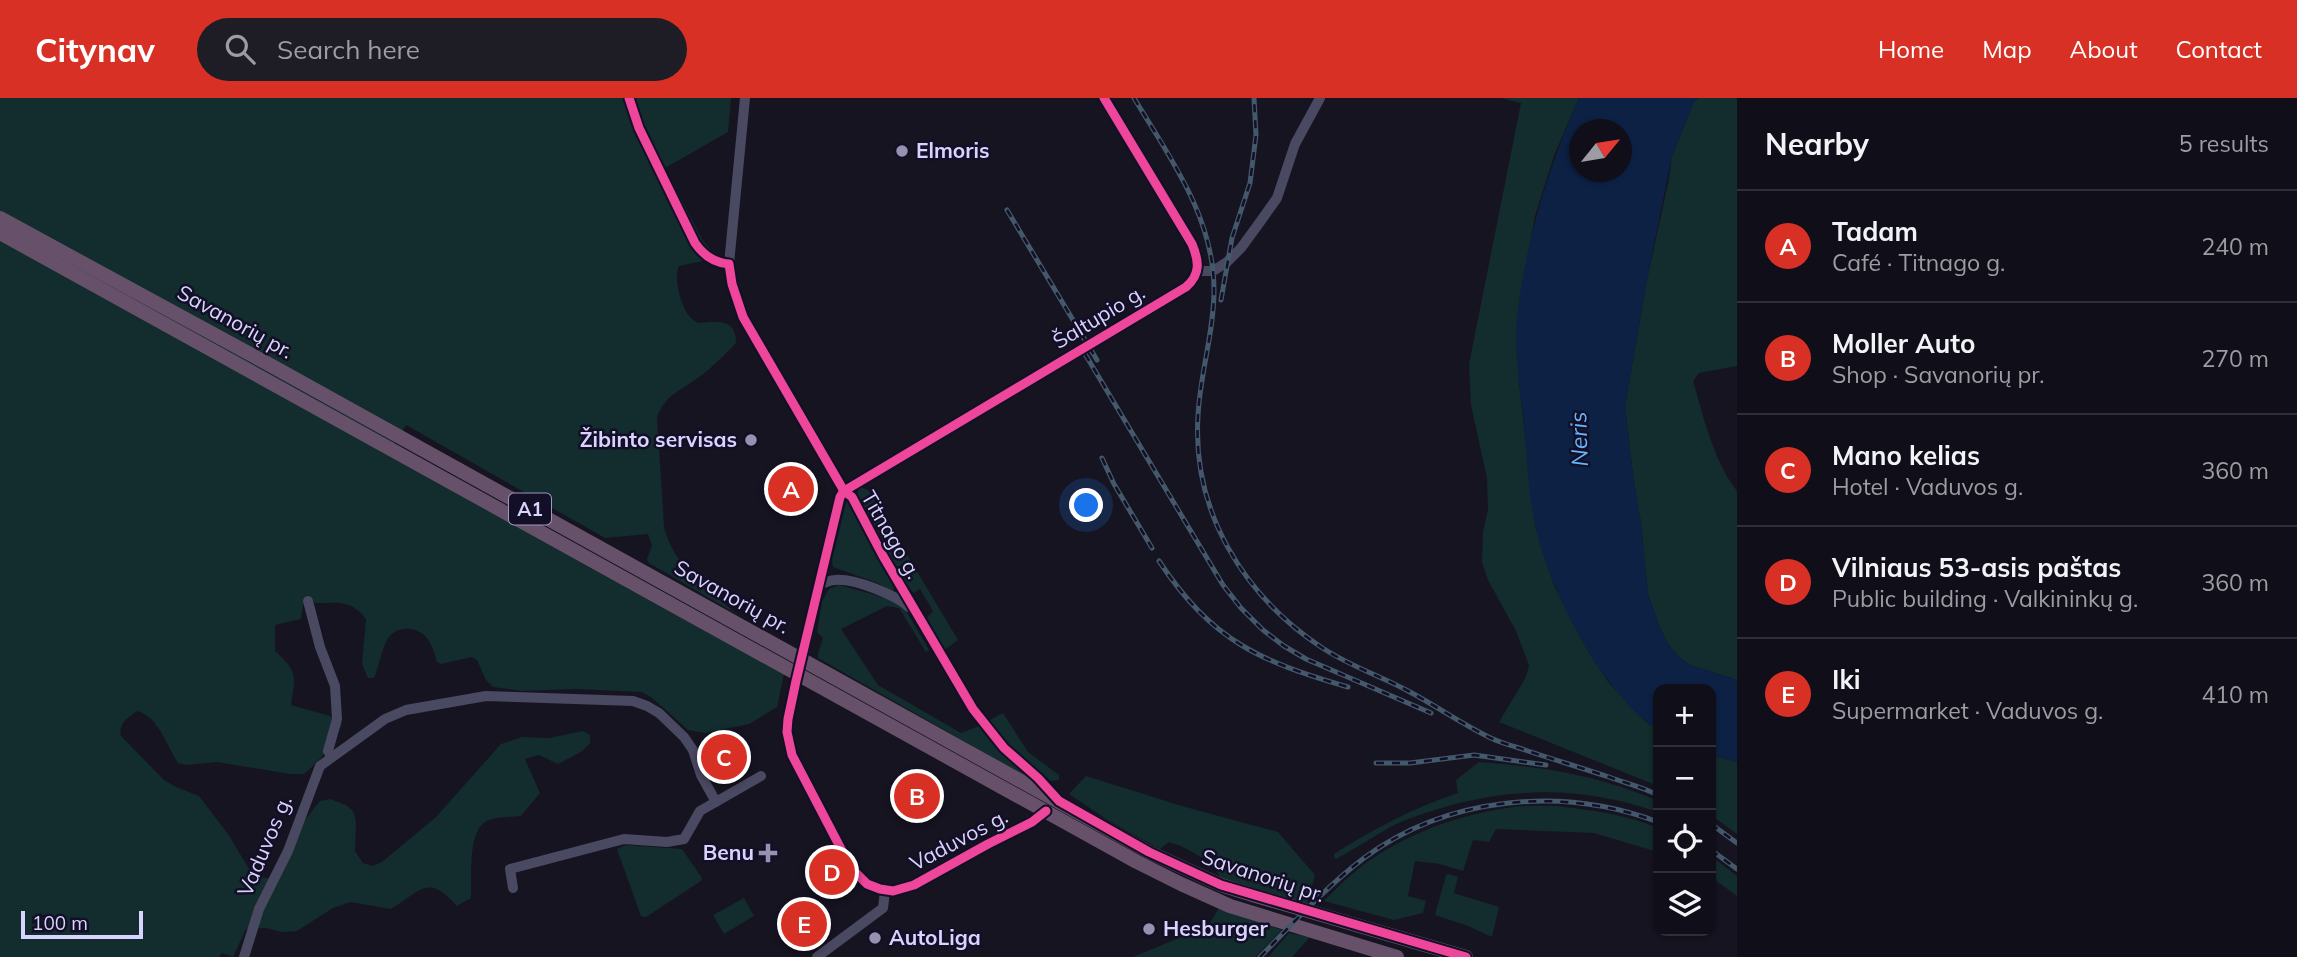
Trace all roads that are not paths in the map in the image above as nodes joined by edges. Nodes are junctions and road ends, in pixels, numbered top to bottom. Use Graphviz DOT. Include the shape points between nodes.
graph roads {
  1 [pos="745,98"];
  2 [pos="1104,98"];
  3 [pos="1320,98"];
  4 [pos="0,218"];
  5 [pos="0,233"];
  6 [pos="1197,271"];
  7 [pos="844,491"];
  8 [pos="819,585"];
  9 [pos="308,601"];
  10 [pos="917,614"];
  11 [pos="804,653"];
  12 [pos="796,681"];
  13 [pos="331,756"];
  14 [pos="761,776"];
  15 [pos="1059,801"];
  16 [pos="716,802"];
  17 [pos="1046,811"];
  18 [pos="513,888"];
  19 [pos="885,891"];
  20 [pos="244,957"];
  21 [pos="817,957"];
  22 [pos="1397,957"];
  23 [pos="1466,957"];
  1 -- 7 [label="street, Titnago g." via="729,264 732,284 743,317"];
  2 -- 6 [label="street" via="1192,244 1198,257"];
  3 -- 6 [label="street" via="1295,144 1277,198 1254,231 1227,262 1213,271"];
  4 -- 15 [label="highway, Savanorių pr. / A1"];
  5 -- 17 [label="highway, Savanorių pr. / A1"];
  6 -- 7 [label="street, Šaltupio g." via="1186,287"];
  7 -- 8 [label="street"];
  7 -- 10 [label="street, Titnago g." via="852,497"];
  8 -- 10 [label="street" via="837,579 849,581 901,599"];
  8 -- 11 [label="street"];
  9 -- 13 [label="street, Vaduvos g." via="335,686 337,719 328,751"];
  10 -- 15 [label="street, Titnago g." via="988,730"];
  12 -- 19 [label="street" via="788,719 792,755 851,868 866,884"];
  13 -- 16 [label="street, Vaduvos g." via="397,713 470,698 633,701 659,713 684,737"];
  13 -- 20 [label="street, Vaduvos g." via="320,766 288,850 259,909"];
  14 -- 16 [label="street"];
  15 -- 23 [label="highway, Savanorių pr. / A1" via="1221,885"];
  16 -- 18 [label="street" via="696,816 684,839 624,839 544,859 510,869"];
  17 -- 19 [label="street, Vaduvos g." via="914,885"];
  17 -- 22 [label="highway, Savanorių pr. / A1" via="1137,862 1230,906"];
  19 -- 21 [label="street" via="883,908"];
}
